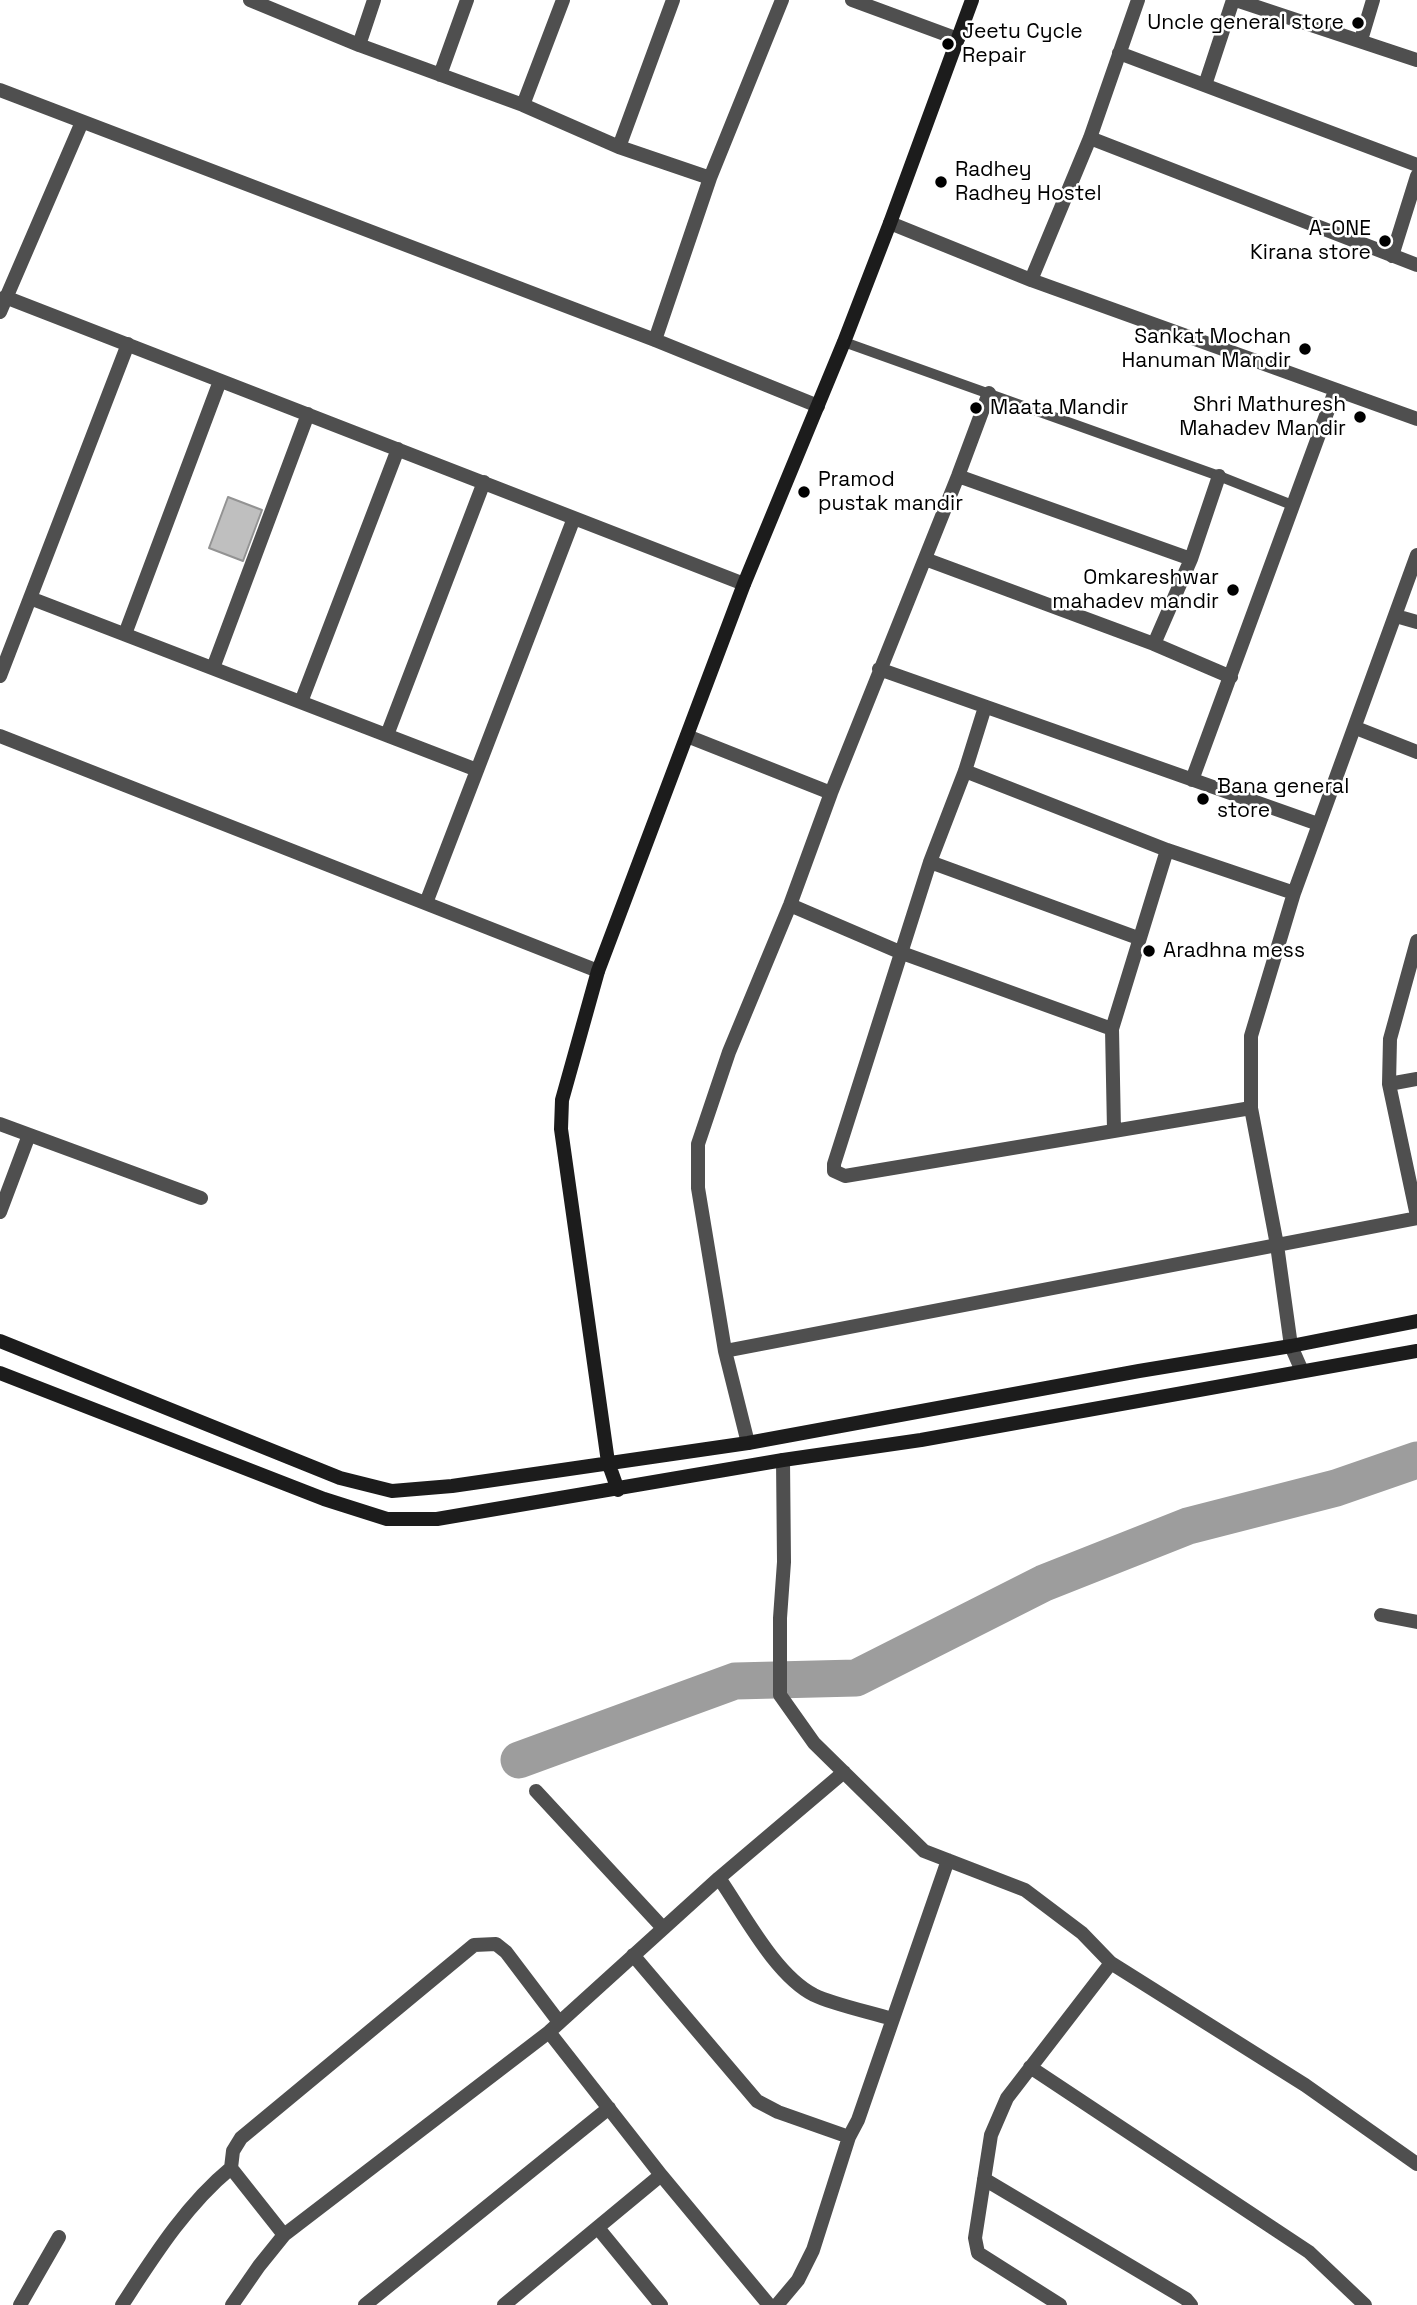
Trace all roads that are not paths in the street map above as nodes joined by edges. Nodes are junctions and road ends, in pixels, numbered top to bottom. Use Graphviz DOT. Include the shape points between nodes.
graph roads {
  1 [pos="250,0"];
  2 [pos="374,0"];
  3 [pos="467,0"];
  4 [pos="564,0"];
  5 [pos="673,0"];
  6 [pos="782,0"];
  7 [pos="852,0"];
  8 [pos="972,0"];
  9 [pos="1138,0"];
  10 [pos="1234,0"];
  11 [pos="1373,0"];
  12 [pos="267,3"];
  13 [pos="958,39"];
  14 [pos="1361,40"];
  15 [pos="359,45"];
  16 [pos="1119,53"];
  17 [pos="1417,60"];
  18 [pos="440,75"];
  19 [pos="1205,85"];
  20 [pos="0,90"];
  21 [pos="523,105"];
  22 [pos="82,122"];
  23 [pos="1090,138"];
  24 [pos="620,147"];
  25 [pos="1417,165"];
  26 [pos="1417,176"];
  27 [pos="710,178"];
  28 [pos="890,223"];
  29 [pos="1392,256"];
  30 [pos="1417,265"];
  31 [pos="1031,280"];
  32 [pos="5,297"];
  33 [pos="0,312"];
  34 [pos="655,340"];
  35 [pos="844,342"];
  36 [pos="128,344"];
  37 [pos="220,381"];
  38 [pos="1335,391"];
  39 [pos="989,393"];
  40 [pos="818,406"];
  41 [pos="308,414"];
  42 [pos="1417,419"];
  43 [pos="398,449"];
  44 [pos="958,476"];
  45 [pos="1219,476"];
  46 [pos="484,482"];
  47 [pos="1292,505"];
  48 [pos="574,518"];
  49 [pos="1417,555"];
  50 [pos="925,559"];
  51 [pos="1191,559"];
  52 [pos="744,584"];
  53 [pos="30,598"];
  54 [pos="1395,615"];
  55 [pos="1417,622"];
  56 [pos="125,635"];
  57 [pos="1154,644"];
  58 [pos="213,668"];
  59 [pos="879,669"];
  60 [pos="0,676"];
  61 [pos="1231,677"];
  62 [pos="301,702"];
  63 [pos="985,707"];
  64 [pos="1356,728"];
  65 [pos="387,735"];
  66 [pos="0,736"];
  67 [pos="687,736"];
  68 [pos="1417,752"];
  69 [pos="477,770"];
  70 [pos="965,771"];
  71 [pos="1192,780"];
  72 [pos="831,793"];
  73 [pos="1318,824"];
  74 [pos="1167,850"];
  75 [pos="930,862"];
  76 [pos="1294,893"];
  77 [pos="426,903"];
  78 [pos="790,905"];
  79 [pos="1138,938"];
  80 [pos="1417,941"];
  81 [pos="902,953"];
  82 [pos="598,971"];
  83 [pos="1112,1029"];
  84 [pos="1417,1079"];
  85 [pos="1389,1084"];
  86 [pos="1251,1108"];
  87 [pos="0,1124"];
  88 [pos="1114,1130"];
  89 [pos="29,1135"];
  90 [pos="201,1198"];
  91 [pos="0,1212"];
  92 [pos="1417,1217"];
  93 [pos="1277,1245"];
  94 [pos="1417,1321"];
  95 [pos="0,1341"];
  96 [pos="1291,1346"];
  97 [pos="726,1351"];
  98 [pos="1417,1351"];
  99 [pos="1302,1371"];
  100 [pos="0,1373"];
  101 [pos="748,1443"];
  102 [pos="783,1460"];
  103 [pos="608,1462"];
  104 [pos="618,1490"];
  105 [pos="1381,1615"];
  106 [pos="1417,1622"];
  107 [pos="844,1772"];
  108 [pos="536,1791"];
  109 [pos="948,1860"];
  110 [pos="719,1878"];
  111 [pos="663,1928"];
  112 [pos="633,1955"];
  113 [pos="1111,1964"];
  114 [pos="892,2019"];
  115 [pos="554,2027"];
  116 [pos="1030,2067"];
  117 [pos="609,2108"];
  118 [pos="849,2137"];
  119 [pos="1417,2164"];
  120 [pos="231,2168"];
  121 [pos="661,2175"];
  122 [pos="984,2179"];
  123 [pos="598,2228"];
  124 [pos="284,2235"];
  125 [pos="59,2237"];
  126 [pos="657,2304"];
  127 [pos="20,2305"];
  128 [pos="122,2305"];
  129 [pos="232,2305"];
  130 [pos="365,2305"];
  131 [pos="504,2305"];
  132 [pos="769,2305"];
  133 [pos="777,2305"];
  134 [pos="1060,2305"];
  135 [pos="1191,2305"];
  136 [pos="1365,2305"];
  1 -- 12 [label="street"];
  2 -- 15 [label="street"];
  3 -- 18 [label="street"];
  4 -- 21 [label="street"];
  5 -- 24 [label="street"];
  6 -- 27 [label="street"];
  7 -- 13 [label="street"];
  8 -- 13 [label="street"];
  9 -- 16 [label="street"];
  10 -- 14 [label="street"];
  10 -- 19 [label="street"];
  11 -- 14 [label="street"];
  12 -- 15 [label="street"];
  13 -- 28 [label="street"];
  14 -- 17 [label="street"];
  15 -- 18 [label="street"];
  16 -- 19 [label="street"];
  16 -- 23 [label="street"];
  18 -- 21 [label="street"];
  19 -- 25 [label="street"];
  20 -- 22 [label="street"];
  21 -- 24 [label="street"];
  22 -- 32 [label="street"];
  22 -- 34 [label="street"];
  23 -- 29 [label="street"];
  23 -- 31 [label="street"];
  24 -- 27 [label="street"];
  26 -- 29 [label="street"];
  27 -- 34 [label="street"];
  28 -- 31 [label="street"];
  28 -- 35 [label="street"];
  29 -- 30 [label="street"];
  31 -- 38 [label="street"];
  32 -- 33 [label="street"];
  32 -- 36 [label="street"];
  34 -- 40 [label="street"];
  35 -- 39 [label="lane"];
  35 -- 40 [label="street"];
  36 -- 37 [label="street"];
  36 -- 53 [label="street"];
  37 -- 41 [label="street"];
  37 -- 56 [label="street"];
  38 -- 42 [label="street"];
  38 -- 47 [label="street"];
  39 -- 44 [label="street"];
  39 -- 45 [label="lane"];
  40 -- 52 [label="street"];
  41 -- 43 [label="street"];
  41 -- 58 [label="street"];
  43 -- 46 [label="street"];
  43 -- 62 [label="street"];
  44 -- 50 [label="street"];
  44 -- 51 [label="street"];
  45 -- 47 [label="lane"];
  45 -- 51 [label="street"];
  46 -- 48 [label="street"];
  46 -- 65 [label="street"];
  47 -- 61 [label="street"];
  48 -- 52 [label="street"];
  48 -- 69 [label="street"];
  49 -- 54 [label="street"];
  50 -- 57 [label="street"];
  50 -- 59 [label="street"];
  51 -- 57 [label="street"];
  52 -- 67 [label="street"];
  53 -- 56 [label="street"];
  53 -- 60 [label="street"];
  54 -- 55 [label="street"];
  54 -- 64 [label="street"];
  56 -- 58 [label="street"];
  57 -- 61 [label="street"];
  58 -- 62 [label="street"];
  59 -- 63 [label="street"];
  59 -- 72 [label="street"];
  61 -- 71 [label="street"];
  62 -- 65 [label="street"];
  63 -- 70 [label="street"];
  63 -- 71 [label="street"];
  64 -- 68 [label="street"];
  64 -- 73 [label="street"];
  65 -- 69 [label="street"];
  66 -- 77 [label="street"];
  67 -- 72 [label="street"];
  67 -- 82 [label="street"];
  69 -- 77 [label="street"];
  70 -- 74 [label="street"];
  70 -- 75 [label="street"];
  71 -- 73 [label="street"];
  72 -- 78 [label="street"];
  73 -- 76 [label="street"];
  74 -- 76 [label="street"];
  74 -- 79 [label="street"];
  75 -- 79 [label="street"];
  75 -- 81 [label="street"];
  76 -- 86 [label="street" via="1251,1036"];
  77 -- 82 [label="street"];
  78 -- 81 [label="street"];
  78 -- 97 [label="street" via="729,1052 698,1144 698,1188"];
  79 -- 83 [label="street"];
  80 -- 85 [label="street" via="1390,1039"];
  81 -- 83 [label="street"];
  81 -- 88 [label="street" via="834,1171 845,1176"];
  82 -- 103 [label="street" via="562,1100 561,1129"];
  83 -- 88 [label="street"];
  84 -- 85 [label="street"];
  85 -- 92 [label="street"];
  86 -- 88 [label="street"];
  86 -- 93 [label="street"];
  87 -- 89 [label="street"];
  89 -- 90 [label="street"];
  89 -- 91 [label="street"];
  92 -- 93 [label="street"];
  93 -- 96 [label="street"];
  93 -- 97 [label="street"];
  94 -- 96 [label="street"];
  95 -- 103 [label="street" via="340,1478 392,1491"];
  96 -- 99 [label="street"];
  96 -- 101 [label="street"];
  97 -- 101 [label="street"];
  98 -- 99 [label="street"];
  99 -- 102 [label="street" via="921,1440"];
  100 -- 104 [label="street" via="324,1499 387,1519 437,1519"];
  101 -- 103 [label="street"];
  102 -- 104 [label="street"];
  102 -- 107 [label="street" via="780,1695 814,1743"];
  103 -- 104 [label="street"];
  105 -- 106 [label="street"];
  107 -- 109 [label="street" via="924,1851"];
  107 -- 110 [label="street"];
  108 -- 111 [label="street"];
  109 -- 113 [label="street" via="1025,1890 1082,1933"];
  109 -- 114 [label="street"];
  110 -- 111 [label="street"];
  110 -- 114 [label="street" via="779,1967 798,1983 815,1995"];
  111 -- 112 [label="street"];
  112 -- 115 [label="street"];
  112 -- 118 [label="street" via="757,2101"];
  113 -- 116 [label="street"];
  113 -- 119 [label="street" via="1305,2085"];
  114 -- 118 [label="street"];
  115 -- 117 [label="street"];
  115 -- 120 [label="street" via="506,1952 496,1944 474,1945 241,2138"];
  115 -- 124 [label="street"];
  116 -- 122 [label="street" via="1007,2098 991,2135"];
  116 -- 136 [label="street" via="1309,2252"];
  117 -- 121 [label="street"];
  117 -- 130 [label="street"];
  118 -- 133 [label="street" via="813,2250 798,2280"];
  120 -- 124 [label="street"];
  120 -- 128 [label="street" via="193,2205"];
  121 -- 123 [label="street"];
  121 -- 132 [label="street"];
  122 -- 134 [label="street" via="975,2238 978,2253"];
  122 -- 135 [label="street"];
  123 -- 126 [label="street"];
  123 -- 131 [label="street"];
  124 -- 129 [label="street"];
  125 -- 127 [label="street"];
}
